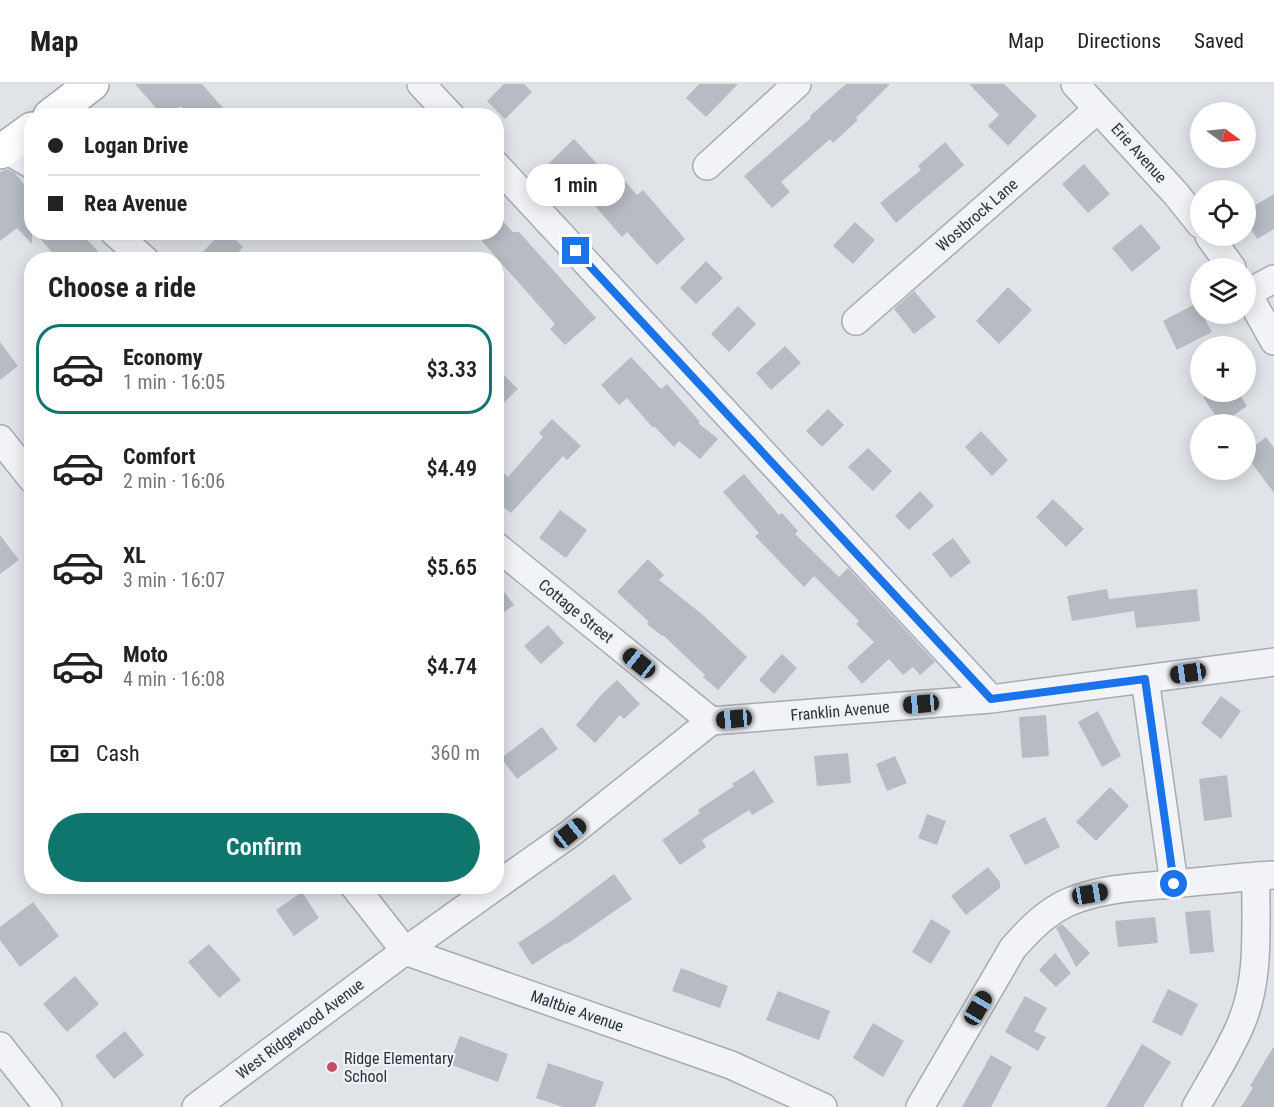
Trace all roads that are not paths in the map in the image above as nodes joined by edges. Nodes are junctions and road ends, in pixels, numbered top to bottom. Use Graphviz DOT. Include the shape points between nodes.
graph roads {
  1 [pos="92,84"];
  2 [pos="421,84"];
  3 [pos="797,84"];
  4 [pos="1076,84"];
  5 [pos="60,108"];
  6 [pos="444,108"];
  7 [pos="1098,109"];
  8 [pos="24,137"];
  9 [pos="9,153"];
  10 [pos="707,166"];
  11 [pos="504,174"];
  12 [pos="1190,212"];
  13 [pos="123,240"];
  14 [pos="136,252"];
  15 [pos="1274,279"];
  16 [pos="1256,287"];
  17 [pos="1256,309"];
  18 [pos="856,321"];
  19 [pos="1274,341"];
  20 [pos="0,439"];
  21 [pos="24,468"];
  22 [pos="504,553"];
  23 [pos="1274,662"];
  24 [pos="1145,679"];
  25 [pos="991,699"];
  26 [pos="711,721"];
  27 [pos="1265,875"];
  28 [pos="504,880"];
  29 [pos="1174,884"];
  30 [pos="360,894"];
  31 [pos="485,894"];
  32 [pos="405,951"];
  33 [pos="0,1046"];
  34 [pos="48,1107"];
  35 [pos="196,1107"];
  36 [pos="823,1107"];
  37 [pos="920,1107"];
  38 [pos="1196,1107"];
  1 -- 5 [label="main road"];
  2 -- 6 [label="street"];
  3 -- 10 [label="street"];
  4 -- 7 [label="street, Erie Avenue"];
  7 -- 12 [label="street, Erie Avenue"];
  7 -- 18 [label="street, Wostbrock Lane"];
  8 -- 9 [label="main road"];
  11 -- 25 [label="street"];
  13 -- 14 [label="street"];
  15 -- 16 [label="street"];
  17 -- 19 [label="street"];
  20 -- 21 [label="street"];
  22 -- 26 [label="street, Cottage Street"];
  23 -- 24 [label="street, Franklin Avenue"];
  24 -- 25 [label="street, Franklin Avenue"];
  24 -- 29 [label="street"];
  25 -- 26 [label="street, Franklin Avenue"];
  26 -- 28 [label="street"];
  27 -- 29 [label="street"];
  27 -- 38 [label="street" via="1249,999 1240,1026"];
  29 -- 37 [label="street" via="1090,894 1067,903 1027,931 1013,948"];
  30 -- 32 [label="street"];
  31 -- 32 [label="street"];
  32 -- 35 [label="street, West Ridgewood Avenue"];
  32 -- 36 [label="street, Maltbie Avenue" via="732,1065"];
  33 -- 34 [label="street"];
}
